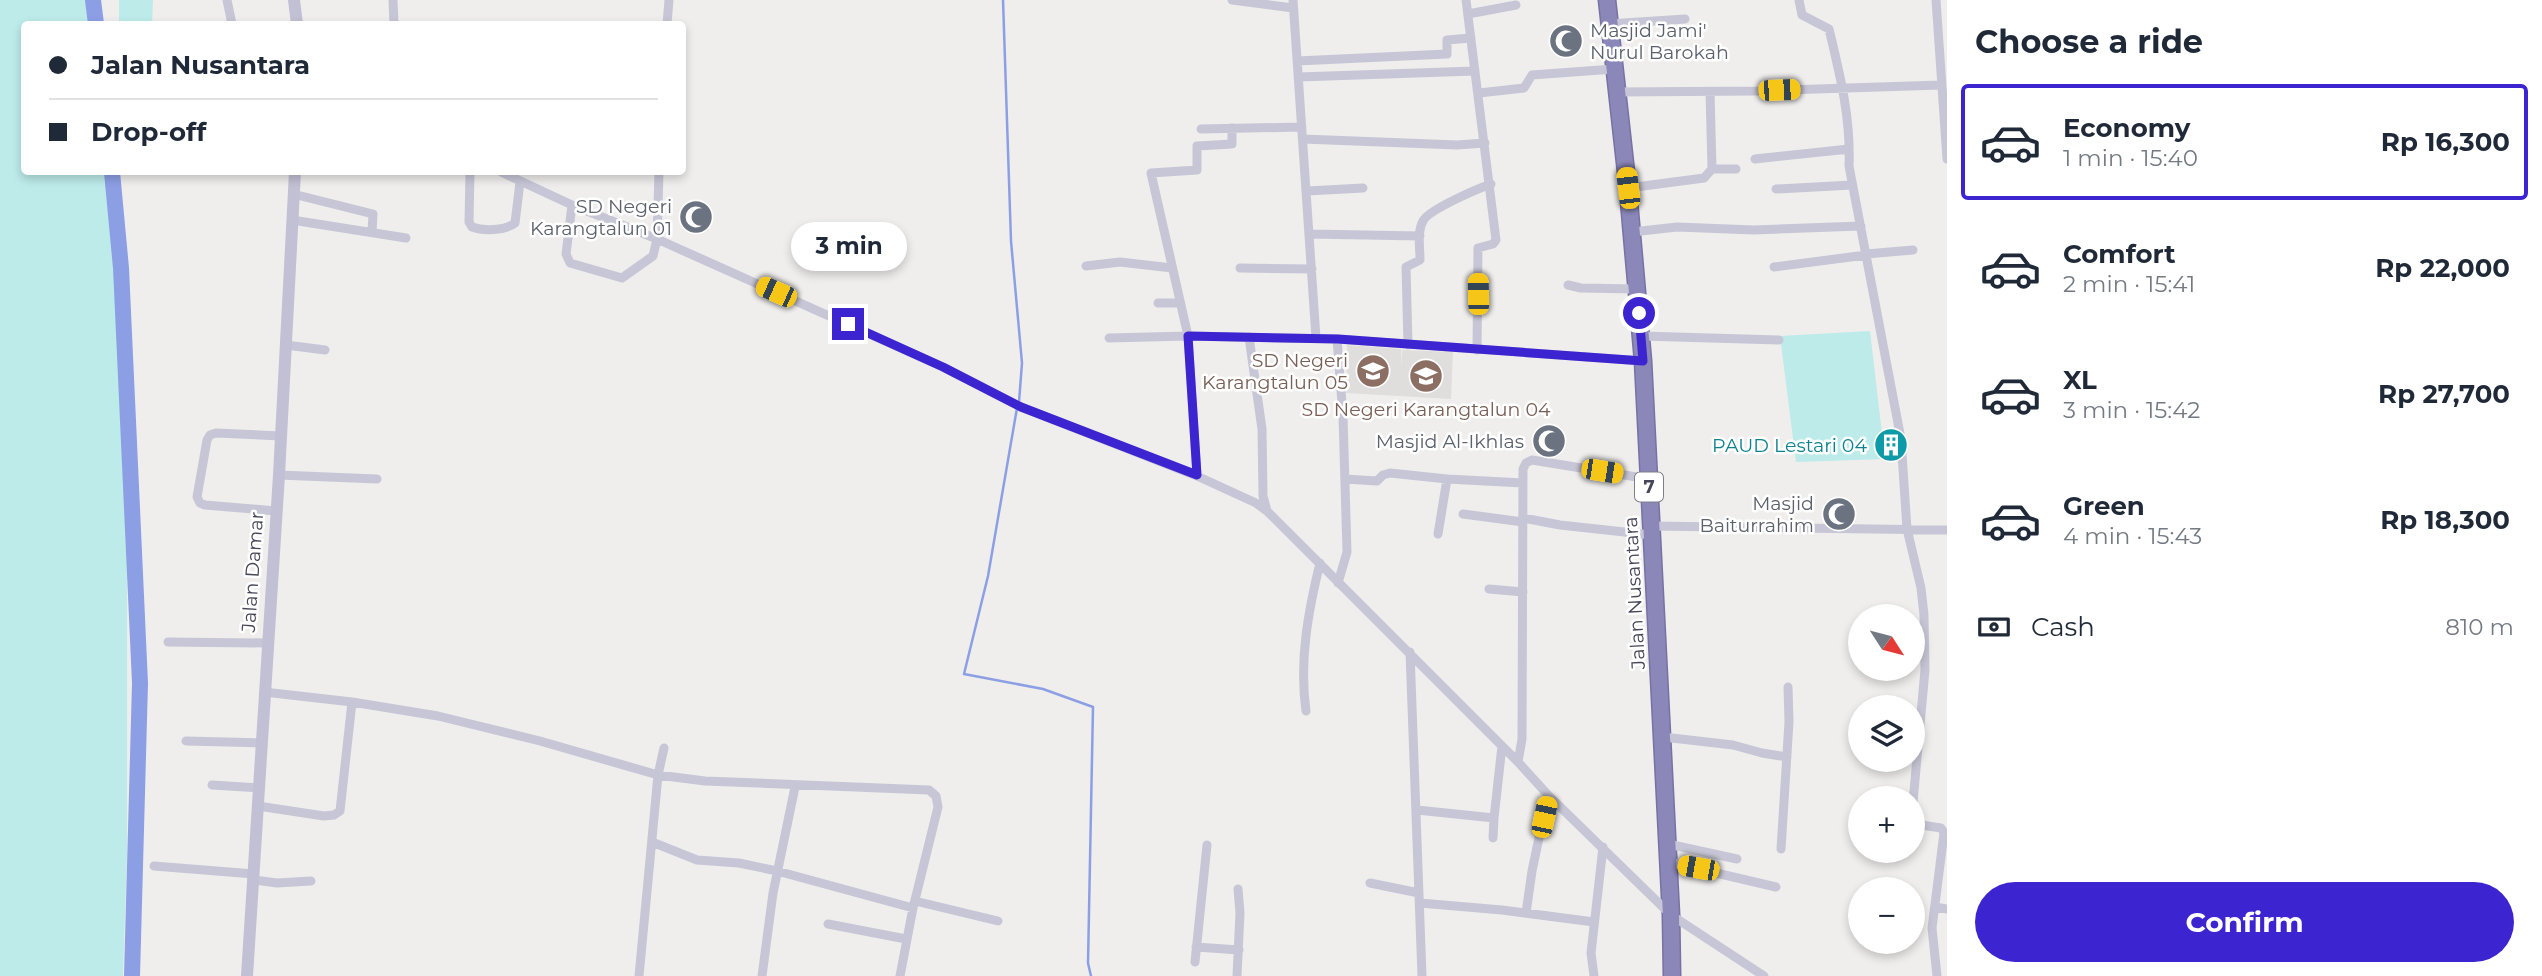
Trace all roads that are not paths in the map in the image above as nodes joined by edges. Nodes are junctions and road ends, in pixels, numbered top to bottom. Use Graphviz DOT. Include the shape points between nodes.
graph roads {
  1 [pos="227,0"];
  2 [pos="294,0"];
  3 [pos="393,0"];
  4 [pos="668,0"];
  5 [pos="1232,0"];
  6 [pos="1466,0"];
  7 [pos="1607,0"];
  8 [pos="1798,0"];
  9 [pos="1936,0"];
  10 [pos="1293,4"];
  11 [pos="1516,5"];
  12 [pos="1468,13"];
  13 [pos="1685,19"];
  14 [pos="231,21"];
  15 [pos="297,21"];
  16 [pos="394,21"];
  17 [pos="667,21"];
  18 [pos="1609,24"];
  19 [pos="1943,36"];
  20 [pos="1471,38"];
  21 [pos="1297,61"];
  22 [pos="1614,69"];
  23 [pos="1475,71"];
  24 [pos="1298,77"];
  25 [pos="1941,85"];
  26 [pos="1843,88"];
  27 [pos="1616,92"];
  28 [pos="1710,92"];
  29 [pos="1479,93"];
  30 [pos="1302,127"];
  31 [pos="1232,128"];
  32 [pos="1201,129"];
  33 [pos="1303,139"];
  34 [pos="1485,143"];
  35 [pos="1849,149"];
  36 [pos="1755,159"];
  37 [pos="1947,159"];
  38 [pos="1712,169"];
  39 [pos="1736,169"];
  40 [pos="295,175"];
  41 [pos="470,175"];
  42 [pos="507,175"];
  43 [pos="659,175"];
  44 [pos="520,182"];
  45 [pos="1491,184"];
  46 [pos="1852,185"];
  47 [pos="1363,188"];
  48 [pos="1628,188"];
  49 [pos="1776,190"];
  50 [pos="1307,191"];
  51 [pos="293,194"];
  52 [pos="572,205"];
  53 [pos="292,220"];
  54 [pos="1861,226"];
  55 [pos="372,232"];
  56 [pos="1632,232"];
  57 [pos="1309,234"];
  58 [pos="1420,236"];
  59 [pos="406,239"];
  60 [pos="657,239"];
  61 [pos="1913,250"];
  62 [pos="1866,255"];
  63 [pos="1086,266"];
  64 [pos="1774,267"];
  65 [pos="1172,268"];
  66 [pos="1240,268"];
  67 [pos="1312,269"];
  68 [pos="1568,285"];
  69 [pos="1637,289"];
  70 [pos="1158,303"];
  71 [pos="1180,303"];
  72 [pos="1188,336"];
  73 [pos="1641,336"];
  74 [pos="1249,337"];
  75 [pos="1110,338"];
  76 [pos="1316,338"];
  77 [pos="1338,339"];
  78 [pos="1779,340"];
  79 [pos="286,345"];
  80 [pos="1408,345"];
  81 [pos="325,350"];
  82 [pos="1477,350"];
  83 [pos="1643,361"];
  84 [pos="281,436"];
  85 [pos="279,475"];
  86 [pos="1197,475"];
  87 [pos="377,479"];
  88 [pos="1345,479"];
  89 [pos="1447,479"];
  90 [pos="1649,479"];
  91 [pos="1523,483"];
  92 [pos="276,511"];
  93 [pos="1267,511"];
  94 [pos="1463,514"];
  95 [pos="1523,520"];
  96 [pos="1907,529"];
  97 [pos="1947,530"];
  98 [pos="1652,531"];
  99 [pos="1438,534"];
  100 [pos="1320,563"];
  101 [pos="1338,583"];
  102 [pos="1489,589"];
  103 [pos="1523,592"];
  104 [pos="168,642"];
  105 [pos="267,643"];
  106 [pos="1409,652"];
  107 [pos="1788,687"];
  108 [pos="264,692"];
  109 [pos="352,702"];
  110 [pos="1306,711"];
  111 [pos="1663,737"];
  112 [pos="186,741"];
  113 [pos="261,743"];
  114 [pos="1502,746"];
  115 [pos="664,748"];
  116 [pos="1787,757"];
  117 [pos="1518,762"];
  118 [pos="658,775"];
  119 [pos="212,785"];
  120 [pos="1915,786"];
  121 [pos="795,787"];
  122 [pos="259,788"];
  123 [pos="1548,795"];
  124 [pos="258,806"];
  125 [pos="1417,810"];
  126 [pos="1494,818"];
  127 [pos="1925,826"];
  128 [pos="1493,838"];
  129 [pos="652,842"];
  130 [pos="1668,844"];
  131 [pos="1207,845"];
  132 [pos="1603,847"];
  133 [pos="1781,849"];
  134 [pos="1737,859"];
  135 [pos="1669,862"];
  136 [pos="155,866"];
  137 [pos="777,871"];
  138 [pos="254,877"];
  139 [pos="312,881"];
  140 [pos="1370,883"];
  141 [pos="1776,887"];
  142 [pos="1238,889"];
  143 [pos="1419,898"];
  144 [pos="914,905"];
  145 [pos="1934,907"];
  146 [pos="1947,909"];
  147 [pos="1526,913"];
  148 [pos="1671,915"];
  149 [pos="998,921"];
  150 [pos="1594,922"];
  151 [pos="828,924"];
  152 [pos="906,939"];
  153 [pos="1196,947"];
  154 [pos="1239,950"];
  155 [pos="1195,962"];
  156 [pos="247,976"];
  157 [pos="639,976"];
  158 [pos="762,976"];
  159 [pos="900,976"];
  160 [pos="1237,976"];
  161 [pos="1422,976"];
  162 [pos="1594,976"];
  163 [pos="1672,976"];
  164 [pos="1764,976"];
  165 [pos="1937,976"];
  1 -- 14 [label="street"];
  2 -- 15 [label="street"];
  3 -- 16 [label="street"];
  4 -- 17 [label="street"];
  5 -- 10 [label="street"];
  6 -- 12 [label="street"];
  7 -- 18 [label="highway, Jalan Nusantara / 7"];
  8 -- 26 [label="street" via="1802,15 1829,29"];
  9 -- 19 [label="street"];
  10 -- 21 [label="street"];
  11 -- 12 [label="street"];
  12 -- 20 [label="street"];
  13 -- 18 [label="street"];
  18 -- 22 [label="highway, Jalan Nusantara / 7"];
  19 -- 25 [label="street"];
  20 -- 21 [label="street" via="1447,40 1447,54"];
  20 -- 23 [label="street"];
  21 -- 24 [label="street"];
  22 -- 27 [label="highway, Jalan Nusantara / 7"];
  22 -- 29 [label="street" via="1532,75 1524,88"];
  23 -- 24 [label="street"];
  23 -- 29 [label="street"];
  24 -- 30 [label="street"];
  25 -- 26 [label="street"];
  25 -- 37 [label="street"];
  26 -- 28 [label="street"];
  26 -- 35 [label="street"];
  27 -- 28 [label="street"];
  27 -- 48 [label="highway, Jalan Nusantara / 7"];
  28 -- 38 [label="street"];
  29 -- 34 [label="street"];
  30 -- 31 [label="street"];
  30 -- 33 [label="street"];
  31 -- 32 [label="street"];
  31 -- 65 [label="street" via="1232,144 1197,146 1197,170 1150,173"];
  33 -- 34 [label="street"];
  33 -- 50 [label="street"];
  34 -- 45 [label="street"];
  35 -- 36 [label="street"];
  35 -- 46 [label="street"];
  38 -- 39 [label="street"];
  38 -- 48 [label="street" via="1704,178"];
  40 -- 51 [label="street, Jalan Damar"];
  41 -- 44 [label="street" via="469,222 473,228 512,226"];
  42 -- 44 [label="street"];
  43 -- 60 [label="street"];
  44 -- 52 [label="street"];
  45 -- 58 [label="street" via="1427,215"];
  45 -- 82 [label="street" via="1496,240 1478,248"];
  46 -- 49 [label="street"];
  46 -- 54 [label="street"];
  47 -- 50 [label="street"];
  48 -- 56 [label="highway, Jalan Nusantara / 7"];
  50 -- 57 [label="street"];
  51 -- 53 [label="street, Jalan Damar"];
  51 -- 55 [label="street" via="373,214"];
  52 -- 60 [label="street"];
  52 -- 60 [label="street" via="566,254 576,265 622,278 653,257"];
  53 -- 55 [label="street"];
  53 -- 79 [label="street, Jalan Damar"];
  54 -- 56 [label="street" via="1677,227"];
  54 -- 62 [label="street"];
  55 -- 59 [label="street"];
  56 -- 69 [label="highway, Jalan Nusantara / 7"];
  57 -- 58 [label="street"];
  57 -- 67 [label="street"];
  58 -- 80 [label="street" via="1420,260 1406,267"];
  60 -- 86 [label="street" via="943,367 1017,405"];
  61 -- 62 [label="street"];
  62 -- 64 [label="street"];
  62 -- 96 [label="street" via="1901,439"];
  63 -- 65 [label="street" via="1120,262"];
  65 -- 71 [label="street"];
  66 -- 67 [label="street"];
  67 -- 76 [label="street"];
  68 -- 69 [label="street"];
  69 -- 73 [label="highway, Jalan Nusantara / 7"];
  70 -- 71 [label="street"];
  71 -- 72 [label="street"];
  72 -- 74 [label="street"];
  72 -- 75 [label="street"];
  72 -- 86 [label="street"];
  73 -- 78 [label="street"];
  73 -- 83 [label="highway, Jalan Nusantara / 7"];
  74 -- 76 [label="street"];
  74 -- 93 [label="street"];
  76 -- 77 [label="street"];
  77 -- 80 [label="street"];
  77 -- 88 [label="street"];
  79 -- 81 [label="street"];
  79 -- 84 [label="street, Jalan Damar"];
  80 -- 82 [label="street"];
  82 -- 83 [label="street"];
  83 -- 90 [label="highway, Jalan Nusantara / 7"];
  84 -- 85 [label="street, Jalan Damar"];
  84 -- 92 [label="street" via="209,435 198,496 205,505"];
  85 -- 87 [label="street"];
  85 -- 92 [label="street, Jalan Damar"];
  86 -- 93 [label="street"];
  88 -- 89 [label="street" via="1377,481 1390,473"];
  88 -- 101 [label="street" via="1347,552"];
  89 -- 91 [label="street"];
  89 -- 99 [label="street"];
  90 -- 91 [label="street" via="1532,460 1523,469"];
  90 -- 98 [label="highway, Jalan Nusantara / 7"];
  91 -- 95 [label="street"];
  92 -- 105 [label="street, Jalan Damar"];
  93 -- 100 [label="street"];
  94 -- 95 [label="street"];
  95 -- 98 [label="street"];
  95 -- 103 [label="street"];
  96 -- 97 [label="street"];
  96 -- 98 [label="street"];
  96 -- 120 [label="street" via="1921,588 1926,637"];
  98 -- 111 [label="highway, Jalan Nusantara / 7"];
  100 -- 101 [label="street"];
  100 -- 110 [label="street" via="1307,627"];
  101 -- 106 [label="street"];
  102 -- 103 [label="street"];
  103 -- 117 [label="street"];
  104 -- 105 [label="street"];
  105 -- 108 [label="street, Jalan Damar"];
  106 -- 114 [label="street"];
  106 -- 125 [label="street"];
  107 -- 116 [label="street"];
  108 -- 109 [label="street"];
  108 -- 113 [label="street, Jalan Damar"];
  109 -- 118 [label="street" via="477,725"];
  109 -- 124 [label="street" via="340,811 324,816"];
  111 -- 116 [label="street"];
  111 -- 130 [label="highway, Jalan Nusantara / 7"];
  112 -- 113 [label="street"];
  113 -- 122 [label="street, Jalan Damar"];
  114 -- 117 [label="street"];
  114 -- 126 [label="street"];
  115 -- 118 [label="street"];
  116 -- 133 [label="street"];
  117 -- 123 [label="street"];
  118 -- 121 [label="street"];
  118 -- 129 [label="street"];
  119 -- 122 [label="street"];
  121 -- 137 [label="street"];
  121 -- 144 [label="street" via="929,790 936,796 938,807"];
  122 -- 124 [label="street, Jalan Damar"];
  123 -- 132 [label="street"];
  123 -- 147 [label="street"];
  124 -- 138 [label="street, Jalan Damar"];
  125 -- 126 [label="street"];
  125 -- 143 [label="street"];
  126 -- 128 [label="street"];
  127 -- 145 [label="street" via="1941,828 1944,833"];
  129 -- 137 [label="street" via="696,860"];
  129 -- 157 [label="street"];
  130 -- 134 [label="street"];
  130 -- 135 [label="highway, Jalan Nusantara / 7"];
  131 -- 153 [label="street"];
  132 -- 148 [label="street"];
  132 -- 150 [label="street"];
  135 -- 141 [label="street"];
  135 -- 148 [label="highway, Jalan Nusantara / 7"];
  136 -- 138 [label="street"];
  137 -- 144 [label="street"];
  137 -- 158 [label="street"];
  138 -- 139 [label="street" via="277,883"];
  138 -- 156 [label="street, Jalan Damar"];
  140 -- 143 [label="street"];
  142 -- 154 [label="street"];
  143 -- 147 [label="street"];
  143 -- 161 [label="street"];
  144 -- 149 [label="street"];
  144 -- 152 [label="street"];
  145 -- 146 [label="street"];
  145 -- 165 [label="street"];
  147 -- 150 [label="street"];
  148 -- 163 [label="highway, Jalan Nusantara / 7"];
  148 -- 164 [label="street"];
  150 -- 162 [label="street"];
  151 -- 152 [label="street"];
  152 -- 159 [label="street"];
  153 -- 154 [label="street"];
  153 -- 155 [label="street"];
  154 -- 160 [label="street"];
}
